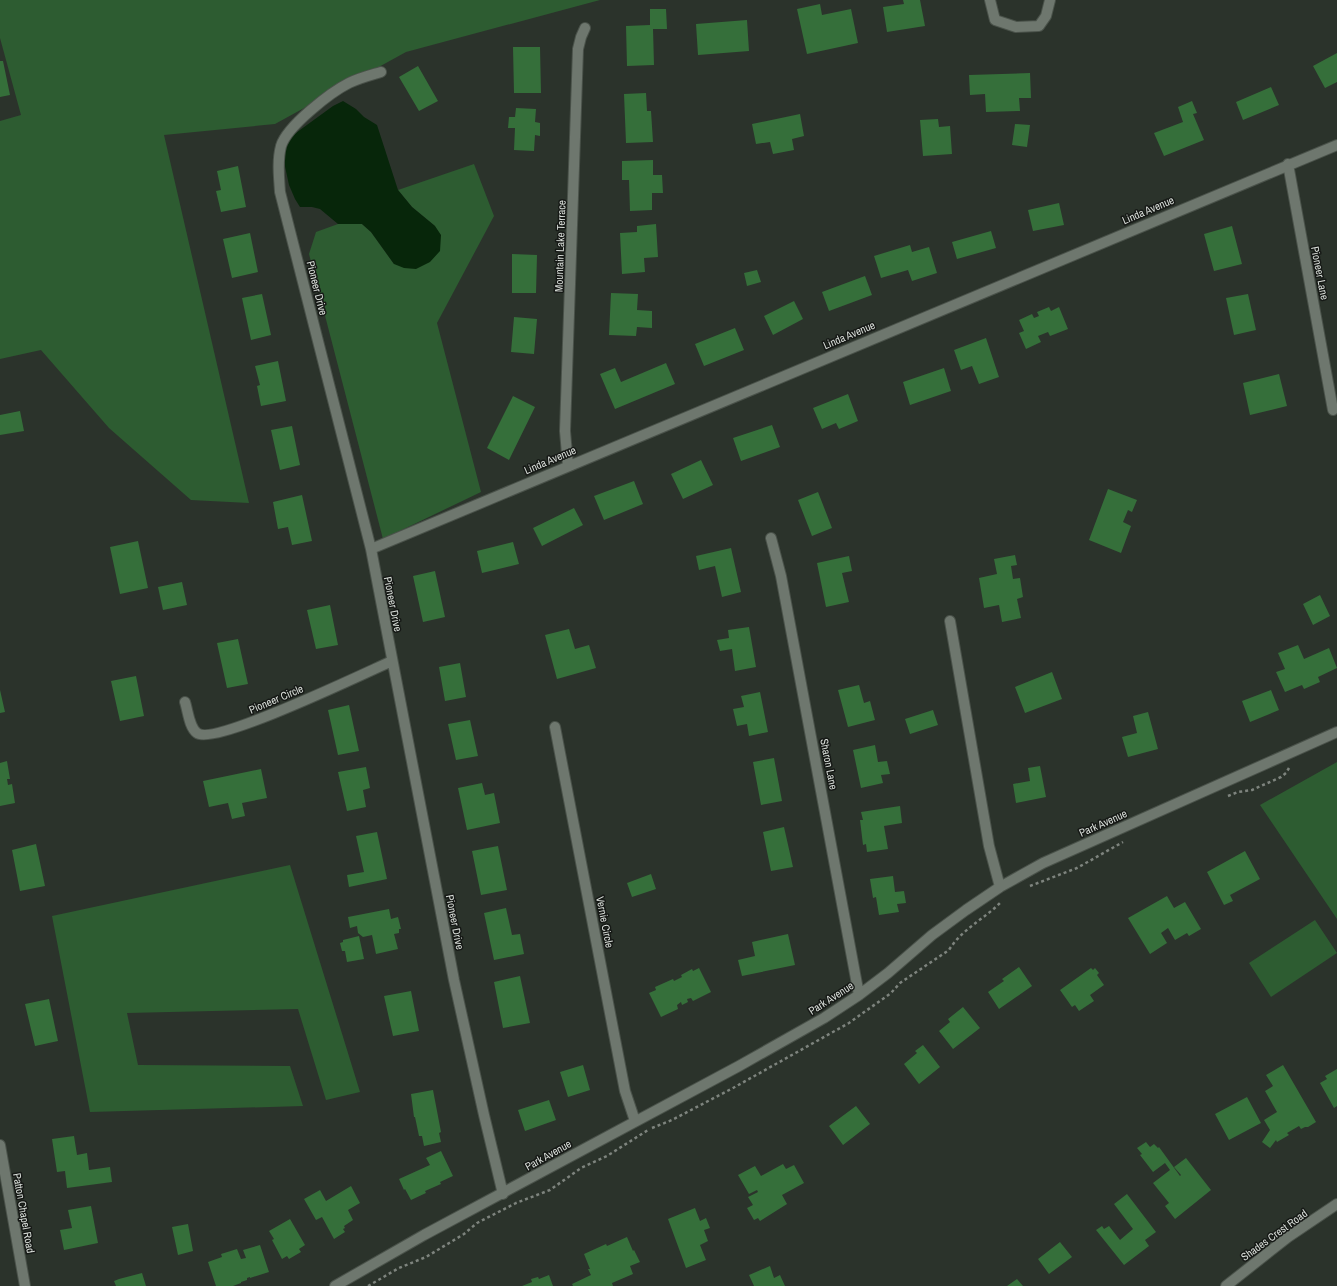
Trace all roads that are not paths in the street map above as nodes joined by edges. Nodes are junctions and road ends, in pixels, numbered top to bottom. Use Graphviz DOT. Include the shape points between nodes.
graph roads {
  1 [pos="990,0"];
  2 [pos="1050,0"];
  3 [pos="585,28"];
  4 [pos="381,72"];
  5 [pos="1337,144"];
  6 [pos="1288,164"];
  7 [pos="1333,410"];
  8 [pos="568,466"];
  9 [pos="771,538"];
  10 [pos="371,549"];
  11 [pos="950,621"];
  12 [pos="392,661"];
  13 [pos="185,702"];
  14 [pos="555,727"];
  15 [pos="1337,732"];
  16 [pos="1000,887"];
  17 [pos="859,995"];
  18 [pos="635,1121"];
  19 [pos="0,1145"];
  20 [pos="503,1194"];
  21 [pos="1337,1204"];
  22 [pos="25,1286"];
  23 [pos="335,1286"];
  24 [pos="1226,1286"];
  1 -- 2 [label="street" via="995,20 1016,27 1038,26 1046,16"];
  3 -- 8 [label="street, Mountain Lake Terrace" via="578,49 565,431"];
  4 -- 10 [label="street, Pioneer Drive" via="348,83 297,123 286,135 281,146 278,167 280,192"];
  5 -- 6 [label="street, Linda Avenue"];
  6 -- 7 [label="street, Pioneer Lane"];
  6 -- 8 [label="street, Linda Avenue"];
  8 -- 10 [label="street, Linda Avenue"];
  9 -- 17 [label="street, Sharon Lane" via="781,576"];
  10 -- 12 [label="street, Pioneer Drive"];
  11 -- 16 [label="street" via="989,846"];
  12 -- 13 [label="street, Pioneer Circle" via="231,730 202,735 197,733 191,725"];
  12 -- 20 [label="street, Pioneer Drive" via="454,980"];
  14 -- 18 [label="street, Vernie Circle" via="625,1091"];
  15 -- 16 [label="street, Park Avenue" via="1050,860"];
  16 -- 17 [label="street, Park Avenue" via="932,935"];
  17 -- 18 [label="street, Park Avenue" via="739,1066"];
  18 -- 20 [label="street, Park Avenue"];
  19 -- 22 [label="street, Patton Chapel Road"];
  20 -- 23 [label="street, Park Avenue"];
  21 -- 24 [label="street, Shades Crest Road" via="1282,1242"];
}
